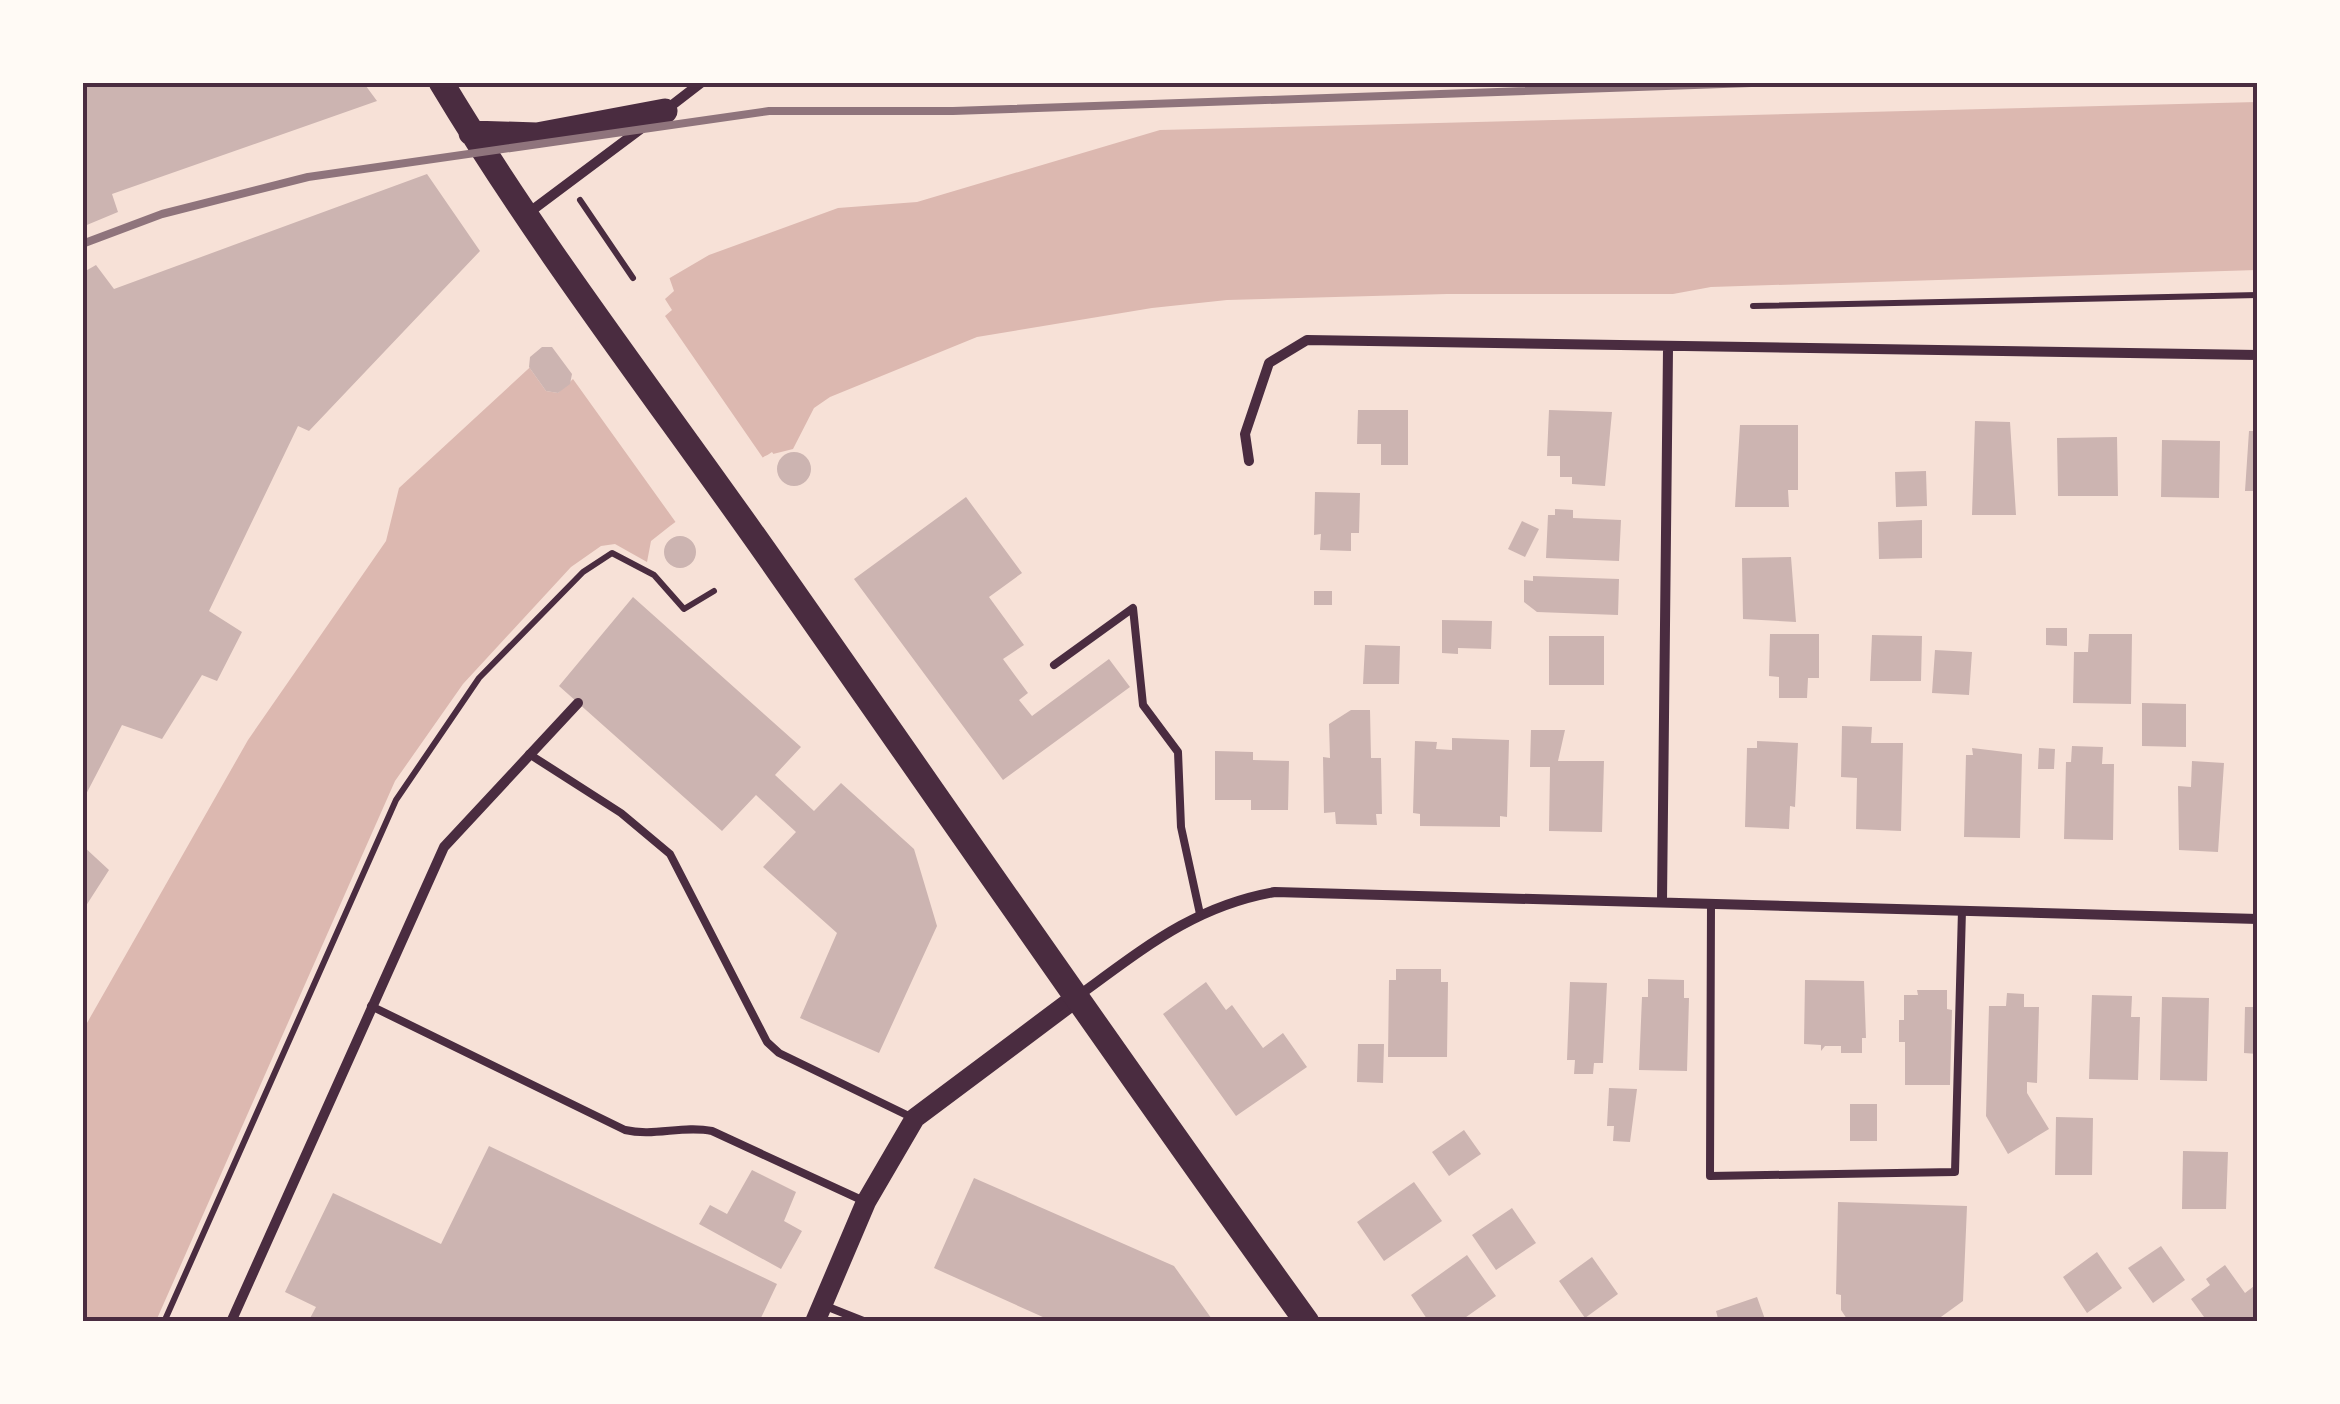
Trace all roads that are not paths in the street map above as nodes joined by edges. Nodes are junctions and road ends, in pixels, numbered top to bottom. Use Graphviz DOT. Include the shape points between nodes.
graph roads {
  1 [pos="441,82"];
  2 [pos="702,82"];
  3 [pos="665,111"];
  4 [pos="471,134"];
  5 [pos="526,215"];
  6 [pos="1668,349"];
  7 [pos="2258,355"];
  8 [pos="1250,460"];
  9 [pos="1054,665"];
  10 [pos="578,703"];
  11 [pos="528,754"];
  12 [pos="1662,901"];
  13 [pos="1711,903"];
  14 [pos="1962,910"];
  15 [pos="1200,914"];
  16 [pos="2258,919"];
  17 [pos="1074,999"];
  18 [pos="371,1006"];
  19 [pos="915,1118"];
  20 [pos="866,1202"];
  21 [pos="819,1313"];
  22 [pos="231,1322"];
  23 [pos="866,1322"];
  24 [pos="1306,1322"];
  1 -- 4 [label="main road"];
  2 -- 3 [label="street"];
  3 -- 4 [label="main road" via="538,135"];
  3 -- 5 [label="street"];
  4 -- 5 [label="main road"];
  5 -- 17 [label="main road"];
  6 -- 7 [label="street"];
  6 -- 8 [label="street" via="1307,340 1269,363 1244,434"];
  6 -- 12 [label="street"];
  9 -- 15 [label="lane" via="1133,608 1144,705 1178,752 1181,828"];
  10 -- 11 [label="street"];
  11 -- 18 [label="street" via="450,836"];
  11 -- 19 [label="lane" via="621,812 670,854 767,1042"];
  12 -- 13 [label="street"];
  12 -- 15 [label="street" via="1275,892"];
  13 -- 14 [label="street"];
  13 -- 14 [label="lane" via="1710,1176 1955,1172"];
  14 -- 16 [label="street"];
  15 -- 17 [label="street"];
  17 -- 19 [label="main road"];
  17 -- 24 [label="main road"];
  18 -- 20 [label="lane" via="626,1130 712,1130"];
  18 -- 22 [label="street"];
  19 -- 20 [label="main road"];
  20 -- 21 [label="main road"];
  21 -- 23 [label="lane"];
}
